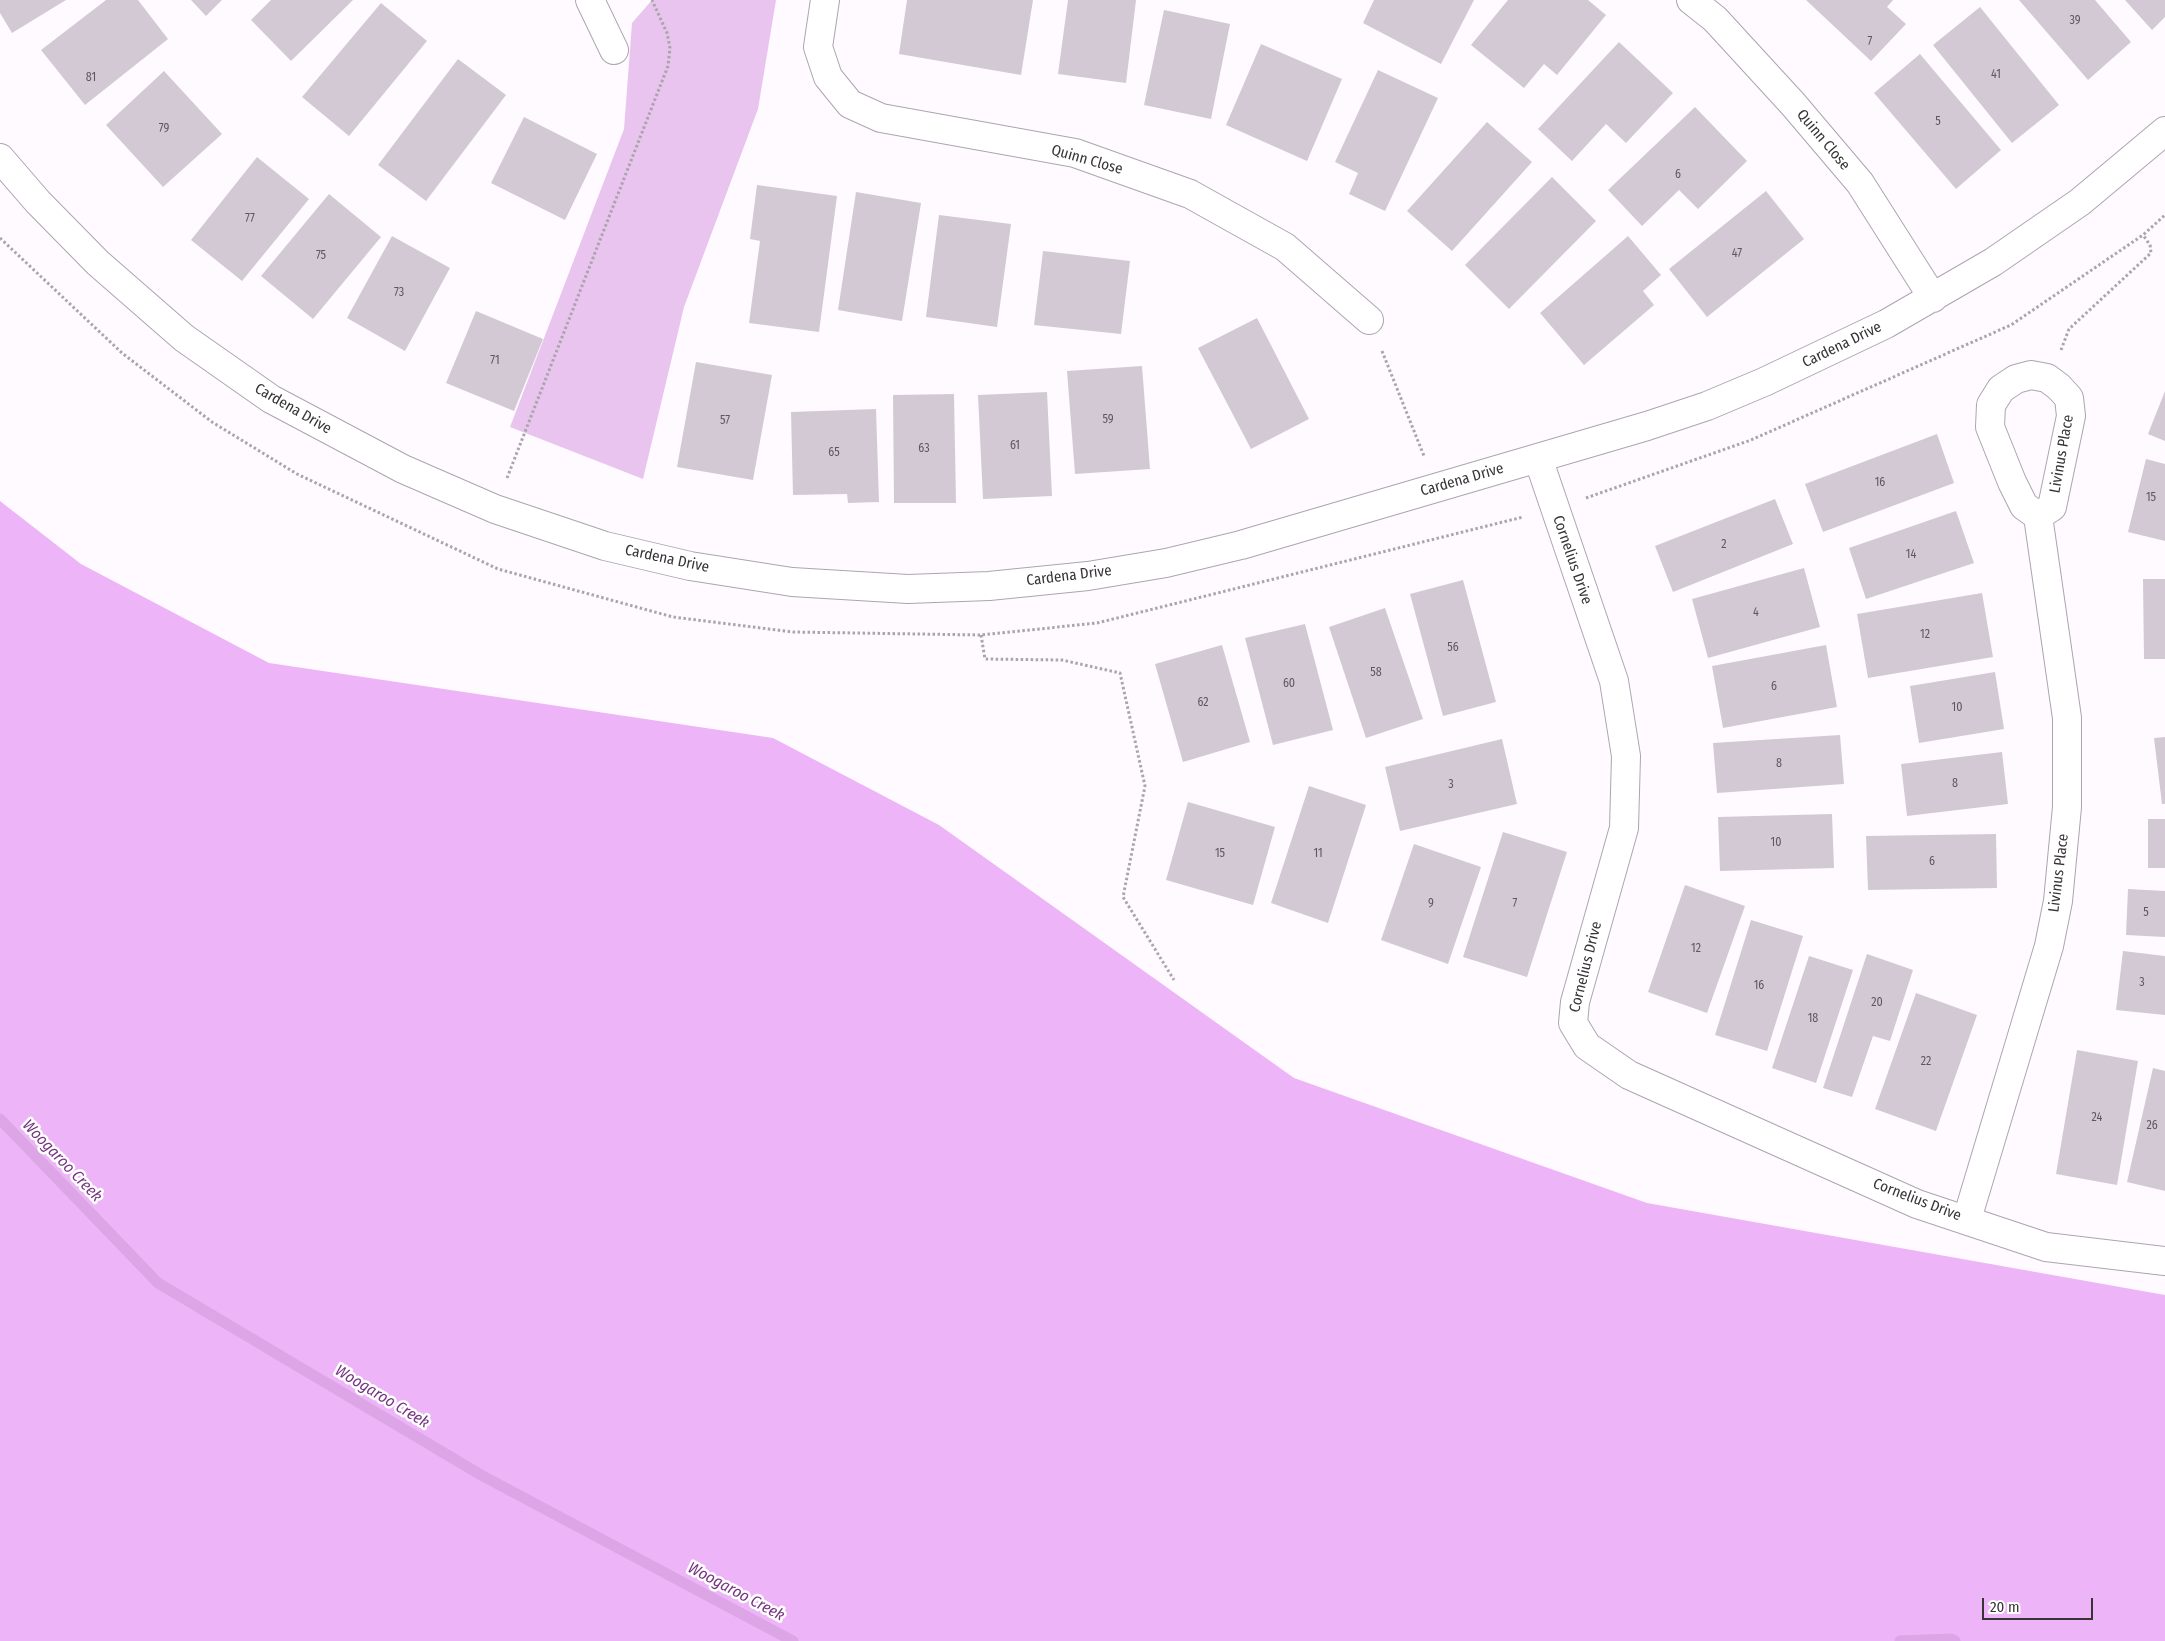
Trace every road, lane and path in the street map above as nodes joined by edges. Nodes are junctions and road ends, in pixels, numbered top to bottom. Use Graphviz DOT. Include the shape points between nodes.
graph roads {
  1 [pos="590,0"];
  2 [pos="652,0"];
  3 [pos="825,0"];
  4 [pos="1691,0"];
  5 [pos="614,50"];
  6 [pos="2165,131"];
  7 [pos="0,158"];
  8 [pos="2165,215"];
  9 [pos="0,238"];
  10 [pos="1933,298"];
  11 [pos="1369,320"];
  12 [pos="1538,458"];
  13 [pos="1436,486"];
  14 [pos="495,508"];
  15 [pos="1554,509"];
  16 [pos="2038,516"];
  17 [pos="981,635"];
  18 [pos="1174,980"];
  19 [pos="1967,1219"];
  20 [pos="2165,1261"];
  1 -- 5 [label="street"];
  2 -- 14 [label="path" via="667,33 670,48 668,66"];
  3 -- 11 [label="street, Quinn Close" via="818,48 828,78 850,104 881,118 1074,154 1190,194 1285,247"];
  4 -- 10 [label="street, Quinn Close" via="1715,19 1860,183"];
  6 -- 10 [label="street, Cardena Drive" via="2080,202 1993,262"];
  7 -- 14 [label="street, Cardena Drive" via="98,263 184,338 271,399 403,469"];
  8 -- 15 [label="path" via="2143,235 2011,325 1751,440"];
  9 -- 17 [label="path" via="122,353 212,422 297,474 498,569 673,617 794,632"];
  10 -- 12 [label="street, Cardena Drive" via="1869,332 1723,399 1647,426"];
  11 -- 13 [label="path"];
  12 -- 13 [label="street, Cardena Drive"];
  12 -- 15 [label="street, Cornelius Drive"];
  13 -- 14 [label="street, Cardena Drive" via="1241,544 1166,562 1088,576 908,589 792,582 690,566 606,546"];
  15 -- 17 [label="path" via="1097,623"];
  15 -- 19 [label="street, Cornelius Drive" via="1614,681 1626,756 1624,828 1575,1002 1573,1022 1587,1046 1629,1075 1917,1204"];
  16 -- 16 [label="street, Livinus Place" via="2024,506 1990,427 1991,405 2001,389 2016,379 2031,375 2047,378 2059,387 2069,398 2071,416 2052,507"];
  16 -- 19 [label="street, Livinus Place" via="2067,718 2067,807 2058,901 2049,946"];
  17 -- 18 [label="path" via="985,659 1062,660 1120,673 1145,786 1123,897"];
  19 -- 20 [label="street, Cornelius Drive" via="2046,1247"];
}
